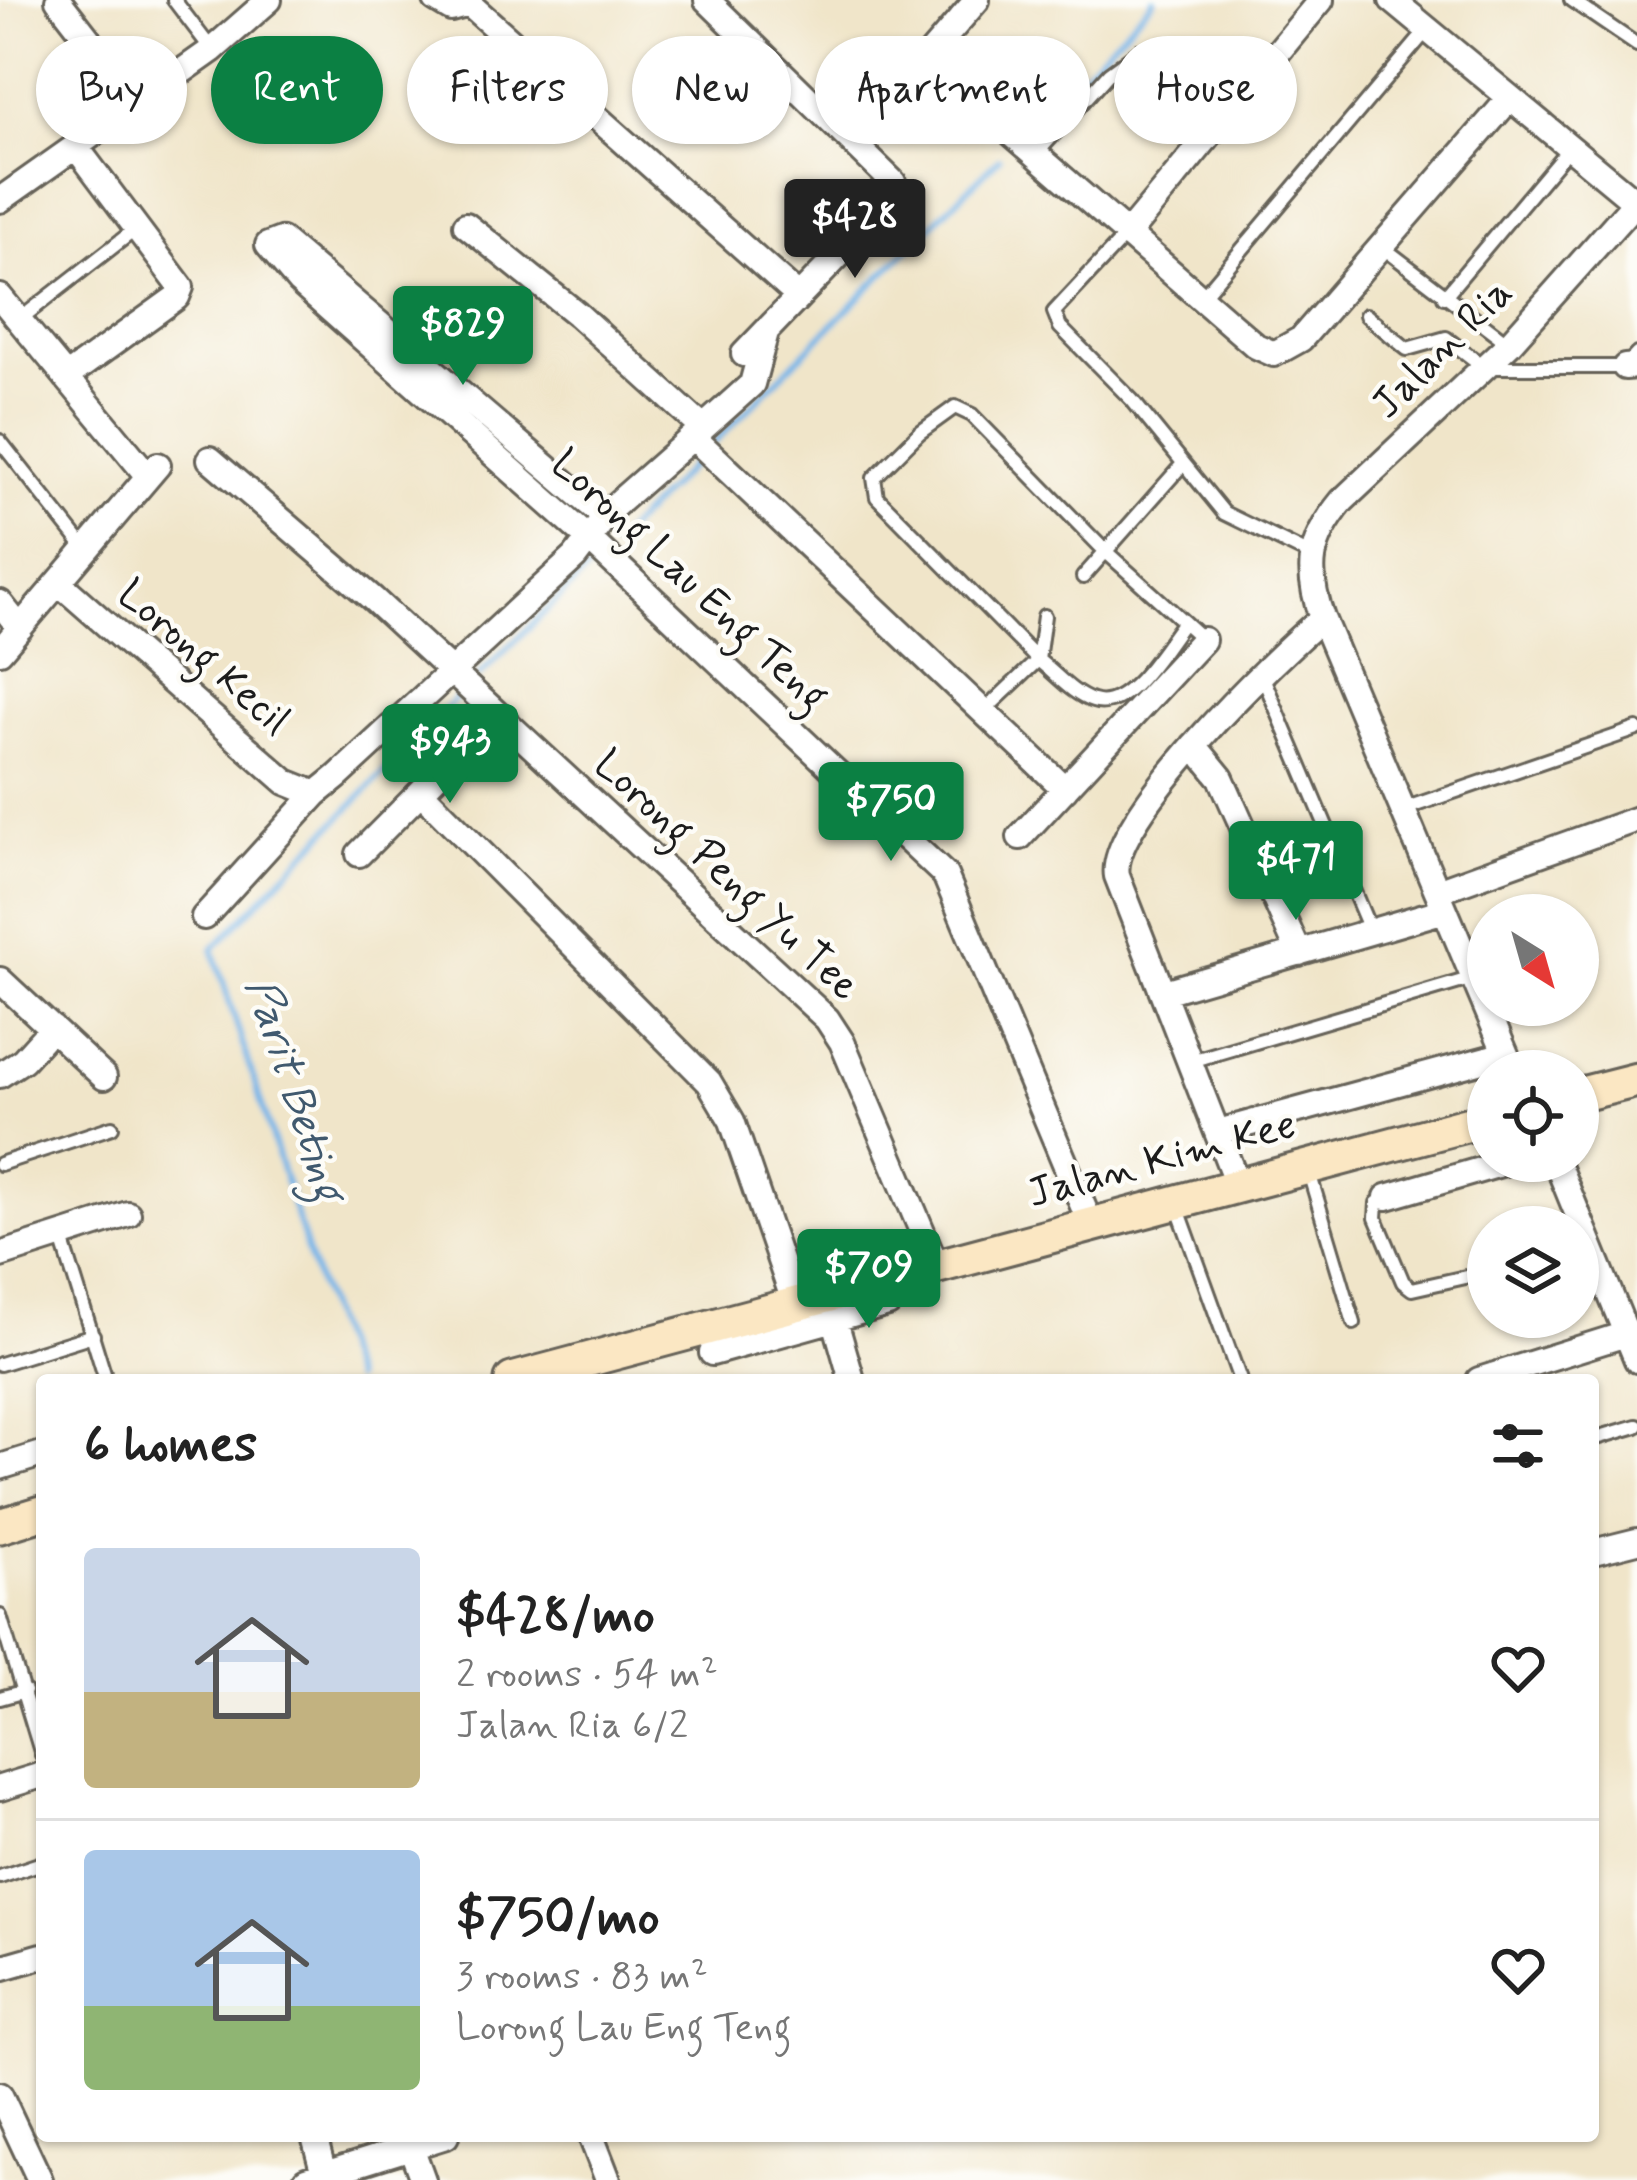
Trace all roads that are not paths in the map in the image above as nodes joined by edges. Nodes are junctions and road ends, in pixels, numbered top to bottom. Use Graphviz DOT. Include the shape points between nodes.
graph roads {
  1 [pos="58,0"];
  2 [pos="174,0"];
  3 [pos="268,0"];
  4 [pos="436,0"];
  5 [pos="706,0"];
  6 [pos="977,0"];
  7 [pos="1322,0"];
  8 [pos="1392,0"];
  9 [pos="1571,0"];
  10 [pos="1428,29"];
  11 [pos="86,36"];
  12 [pos="228,36"];
  13 [pos="946,36"];
  14 [pos="1292,36"];
  15 [pos="1637,45"];
  16 [pos="211,49"];
  17 [pos="1114,69"];
  18 [pos="1510,98"];
  19 [pos="815,102"];
  20 [pos="80,144"];
  21 [pos="860,144"];
  22 [pos="1026,144"];
  23 [pos="1203,144"];
  24 [pos="1028,146"];
  25 [pos="76,147"];
  26 [pos="1570,147"];
  27 [pos="0,200"];
  28 [pos="1636,201"];
  29 [pos="466,225"];
  30 [pos="138,227"];
  31 [pos="1130,231"];
  32 [pos="1382,246"];
  33 [pos="798,296"];
  34 [pos="1444,296"];
  35 [pos="0,297"];
  36 [pos="1202,297"];
  37 [pos="1366,315"];
  38 [pos="19,320"];
  39 [pos="767,329"];
  40 [pos="1509,344"];
  41 [pos="744,354"];
  42 [pos="1633,362"];
  43 [pos="1484,367"];
  44 [pos="66,377"];
  45 [pos="0,441"];
  46 [pos="704,444"];
  47 [pos="210,459"];
  48 [pos="1182,465"];
  49 [pos="605,517"];
  50 [pos="86,550"];
  51 [pos="600,550"];
  52 [pos="1106,551"];
  53 [pos="1310,555"];
  54 [pos="1083,577"];
  55 [pos="59,583"];
  56 [pos="0,603"];
  57 [pos="1044,616"];
  58 [pos="1322,618"];
  59 [pos="20,628"];
  60 [pos="1194,631"];
  61 [pos="0,651"];
  62 [pos="1038,661"];
  63 [pos="1261,674"];
  64 [pos="474,693"];
  65 [pos="982,712"];
  66 [pos="1637,729"];
  67 [pos="1194,745"];
  68 [pos="1065,789"];
  69 [pos="421,792"];
  70 [pos="316,794"];
  71 [pos="1402,809"];
  72 [pos="1637,819"];
  73 [pos="1020,837"];
  74 [pos="359,854"];
  75 [pos="1441,901"];
  76 [pos="204,917"];
  77 [pos="1371,932"];
  78 [pos="1299,953"];
  79 [pos="1467,964"];
  80 [pos="0,980"];
  81 [pos="1467,980"];
  82 [pos="1164,992"];
  83 [pos="52,1028"];
  84 [pos="1191,1060"];
  85 [pos="1467,1072"];
  86 [pos="0,1075"];
  87 [pos="104,1077"];
  88 [pos="1637,1080"];
  89 [pos="1599,1090"];
  90 [pos="1467,1125"];
  91 [pos="112,1127"];
  92 [pos="1218,1132"];
  93 [pos="0,1164"];
  94 [pos="1308,1167"];
  95 [pos="1467,1174"];
  96 [pos="1238,1186"];
  97 [pos="1387,1197"];
  98 [pos="1175,1202"];
  99 [pos="128,1214"];
  100 [pos="1090,1223"];
  101 [pos="61,1235"];
  102 [pos="0,1255"];
  103 [pos="938,1269"];
  104 [pos="1467,1276"];
  105 [pos="1599,1278"];
  106 [pos="888,1304"];
  107 [pos="820,1308"];
  108 [pos="1354,1323"];
  109 [pos="1625,1334"];
  110 [pos="93,1335"];
  111 [pos="709,1342"];
  112 [pos="1637,1360"];
  113 [pos="0,1364"];
  114 [pos="104,1374"];
  115 [pos="543,1374"];
  116 [pos="719,1374"];
  117 [pos="849,1374"];
  118 [pos="1238,1374"];
  119 [pos="1498,1374"];
  120 [pos="1637,1426"];
  121 [pos="1599,1437"];
  122 [pos="36,1456"];
  123 [pos="0,1467"];
  124 [pos="36,1515"];
  125 [pos="0,1526"];
  126 [pos="1637,1541"];
  127 [pos="1599,1550"];
  128 [pos="0,1616"];
  129 [pos="25,1690"];
  130 [pos="0,1698"];
  131 [pos="36,1732"];
  132 [pos="36,1777"];
  133 [pos="0,1788"];
  134 [pos="36,1865"];
  135 [pos="0,1876"];
  136 [pos="36,1958"];
  137 [pos="0,1968"];
  138 [pos="0,2095"];
  139 [pos="314,2142"];
  140 [pos="426,2142"];
  141 [pos="593,2142"];
  142 [pos="412,2146"];
  143 [pos="315,2177"];
  144 [pos="40,2180"];
  145 [pos="423,2180"];
  146 [pos="608,2180"];
  1 -- 11 [label="street"];
  2 -- 16 [label="lane"];
  3 -- 12 [label="street"];
  4 -- 33 [label="street" via="451,9 470,4"];
  5 -- 19 [label="street"];
  6 -- 13 [label="street"];
  7 -- 14 [label="street"];
  8 -- 10 [label="street"];
  9 -- 15 [label="lane"];
  10 -- 18 [label="street"];
  10 -- 36 [label="lane"];
  17 -- 24 [label="lane"];
  18 -- 26 [label="street"];
  18 -- 32 [label="street"];
  20 -- 25 [label="street"];
  21 -- 33 [label="street" via="893,182 889,203"];
  22 -- 24 [label="street"];
  23 -- 31 [label="street"];
  24 -- 31 [label="street"];
  25 -- 27 [label="street"];
  25 -- 30 [label="street"];
  26 -- 28 [label="street"];
  26 -- 34 [label="lane"];
  28 -- 40 [label="street, Jalan Ria"];
  29 -- 46 [label="street" via="578,314"];
  30 -- 38 [label="lane"];
  30 -- 44 [label="street" via="178,279 177,297"];
  31 -- 36 [label="street"];
  31 -- 48 [label="lane" via="1054,313"];
  32 -- 34 [label="lane"];
  32 -- 36 [label="street" via="1289,350 1256,346"];
  33 -- 39 [label="street"];
  34 -- 40 [label="lane"];
  35 -- 38 [label="street"];
  37 -- 43 [label="lane" via="1407,350 1446,338"];
  38 -- 44 [label="street"];
  39 -- 41 [label="street"];
  39 -- 46 [label="street" via="752,384"];
  40 -- 43 [label="street, Jalan Ria"];
  42 -- 43 [label="lane"];
  43 -- 53 [label="street, Jalan Ria" via="1342,501"];
  44 -- 50 [label="street" via="153,471"];
  45 -- 50 [label="lane"];
  46 -- 49 [label="street"];
  46 -- 65 [label="street"];
  47 -- 64 [label="street, Lorong Peng Yu Tee"];
  48 -- 52 [label="lane"];
  48 -- 53 [label="lane" via="1224,513"];
  49 -- 51 [label="street"];
  49 -- 51 [label="street, Lorong Lau Eng Teng" via="281,240 268,245 298,282"];
  50 -- 55 [label="street"];
  51 -- 64 [label="street"];
  51 -- 100 [label="street, Lorong Lau Eng Teng" via="945,875"];
  52 -- 54 [label="lane"];
  52 -- 60 [label="lane"];
  52 -- 62 [label="lane" via="955,407 874,478 877,497"];
  53 -- 58 [label="street"];
  55 -- 59 [label="street"];
  55 -- 70 [label="street, Lorong Kecil" via="286,782"];
  56 -- 59 [label="street"];
  57 -- 62 [label="lane"];
  58 -- 63 [label="street"];
  58 -- 71 [label="street"];
  59 -- 61 [label="street"];
  60 -- 62 [label="lane" via="1114,701 1095,702"];
  60 -- 68 [label="street"];
  62 -- 65 [label="lane"];
  63 -- 67 [label="street"];
  63 -- 77 [label="lane"];
  64 -- 69 [label="street"];
  64 -- 70 [label="street"];
  64 -- 103 [label="street, Lorong Peng Yu Tee" via="827,1019"];
  65 -- 68 [label="street"];
  66 -- 71 [label="lane"];
  67 -- 78 [label="street" via="1221,778"];
  67 -- 82 [label="street" via="1122,840 1114,863"];
  68 -- 73 [label="street"];
  69 -- 74 [label="street"];
  69 -- 107 [label="street" via="709,1082"];
  70 -- 76 [label="street"];
  71 -- 75 [label="street"];
  72 -- 75 [label="street"];
  75 -- 77 [label="street"];
  75 -- 79 [label="street"];
  77 -- 78 [label="street"];
  78 -- 82 [label="street"];
  80 -- 83 [label="street"];
  81 -- 84 [label="lane"];
  82 -- 84 [label="street"];
  83 -- 86 [label="street"];
  83 -- 87 [label="street"];
  84 -- 92 [label="street"];
  85 -- 92 [label="street"];
  88 -- 89 [label="street"];
  90 -- 94 [label="street, Jalan Kim Kee"];
  91 -- 93 [label="lane"];
  92 -- 96 [label="street"];
  94 -- 96 [label="street, Jalan Kim Kee"];
  94 -- 108 [label="lane"];
  95 -- 97 [label="street"];
  96 -- 98 [label="street, Jalan Kim Kee"];
  97 -- 104 [label="lane" via="1376,1218 1403,1282 1412,1288"];
  98 -- 100 [label="street, Jalan Kim Kee"];
  98 -- 118 [label="lane"];
  99 -- 101 [label="street"];
  100 -- 103 [label="street, Jalan Kim Kee"];
  101 -- 102 [label="street"];
  101 -- 110 [label="lane"];
  103 -- 107 [label="street, Jalan Kim Kee"];
  105 -- 109 [label="street"];
  106 -- 107 [label="street"];
  107 -- 111 [label="street, Jalan Kim Kee"];
  107 -- 117 [label="street"];
  109 -- 112 [label="street"];
  109 -- 119 [label="street"];
  110 -- 113 [label="lane"];
  110 -- 114 [label="lane"];
  111 -- 115 [label="street, Jalan Kim Kee"];
  111 -- 116 [label="street"];
  120 -- 121 [label="lane"];
  122 -- 123 [label="street"];
  124 -- 125 [label="street"];
  126 -- 127 [label="street"];
  128 -- 129 [label="lane"];
  129 -- 130 [label="lane"];
  129 -- 131 [label="lane"];
  132 -- 133 [label="street"];
  134 -- 135 [label="lane"];
  136 -- 137 [label="street"];
  138 -- 144 [label="street"];
  139 -- 143 [label="street"];
  140 -- 142 [label="street"];
  141 -- 146 [label="street"];
  142 -- 143 [label="street"];
  142 -- 145 [label="street"];
}
